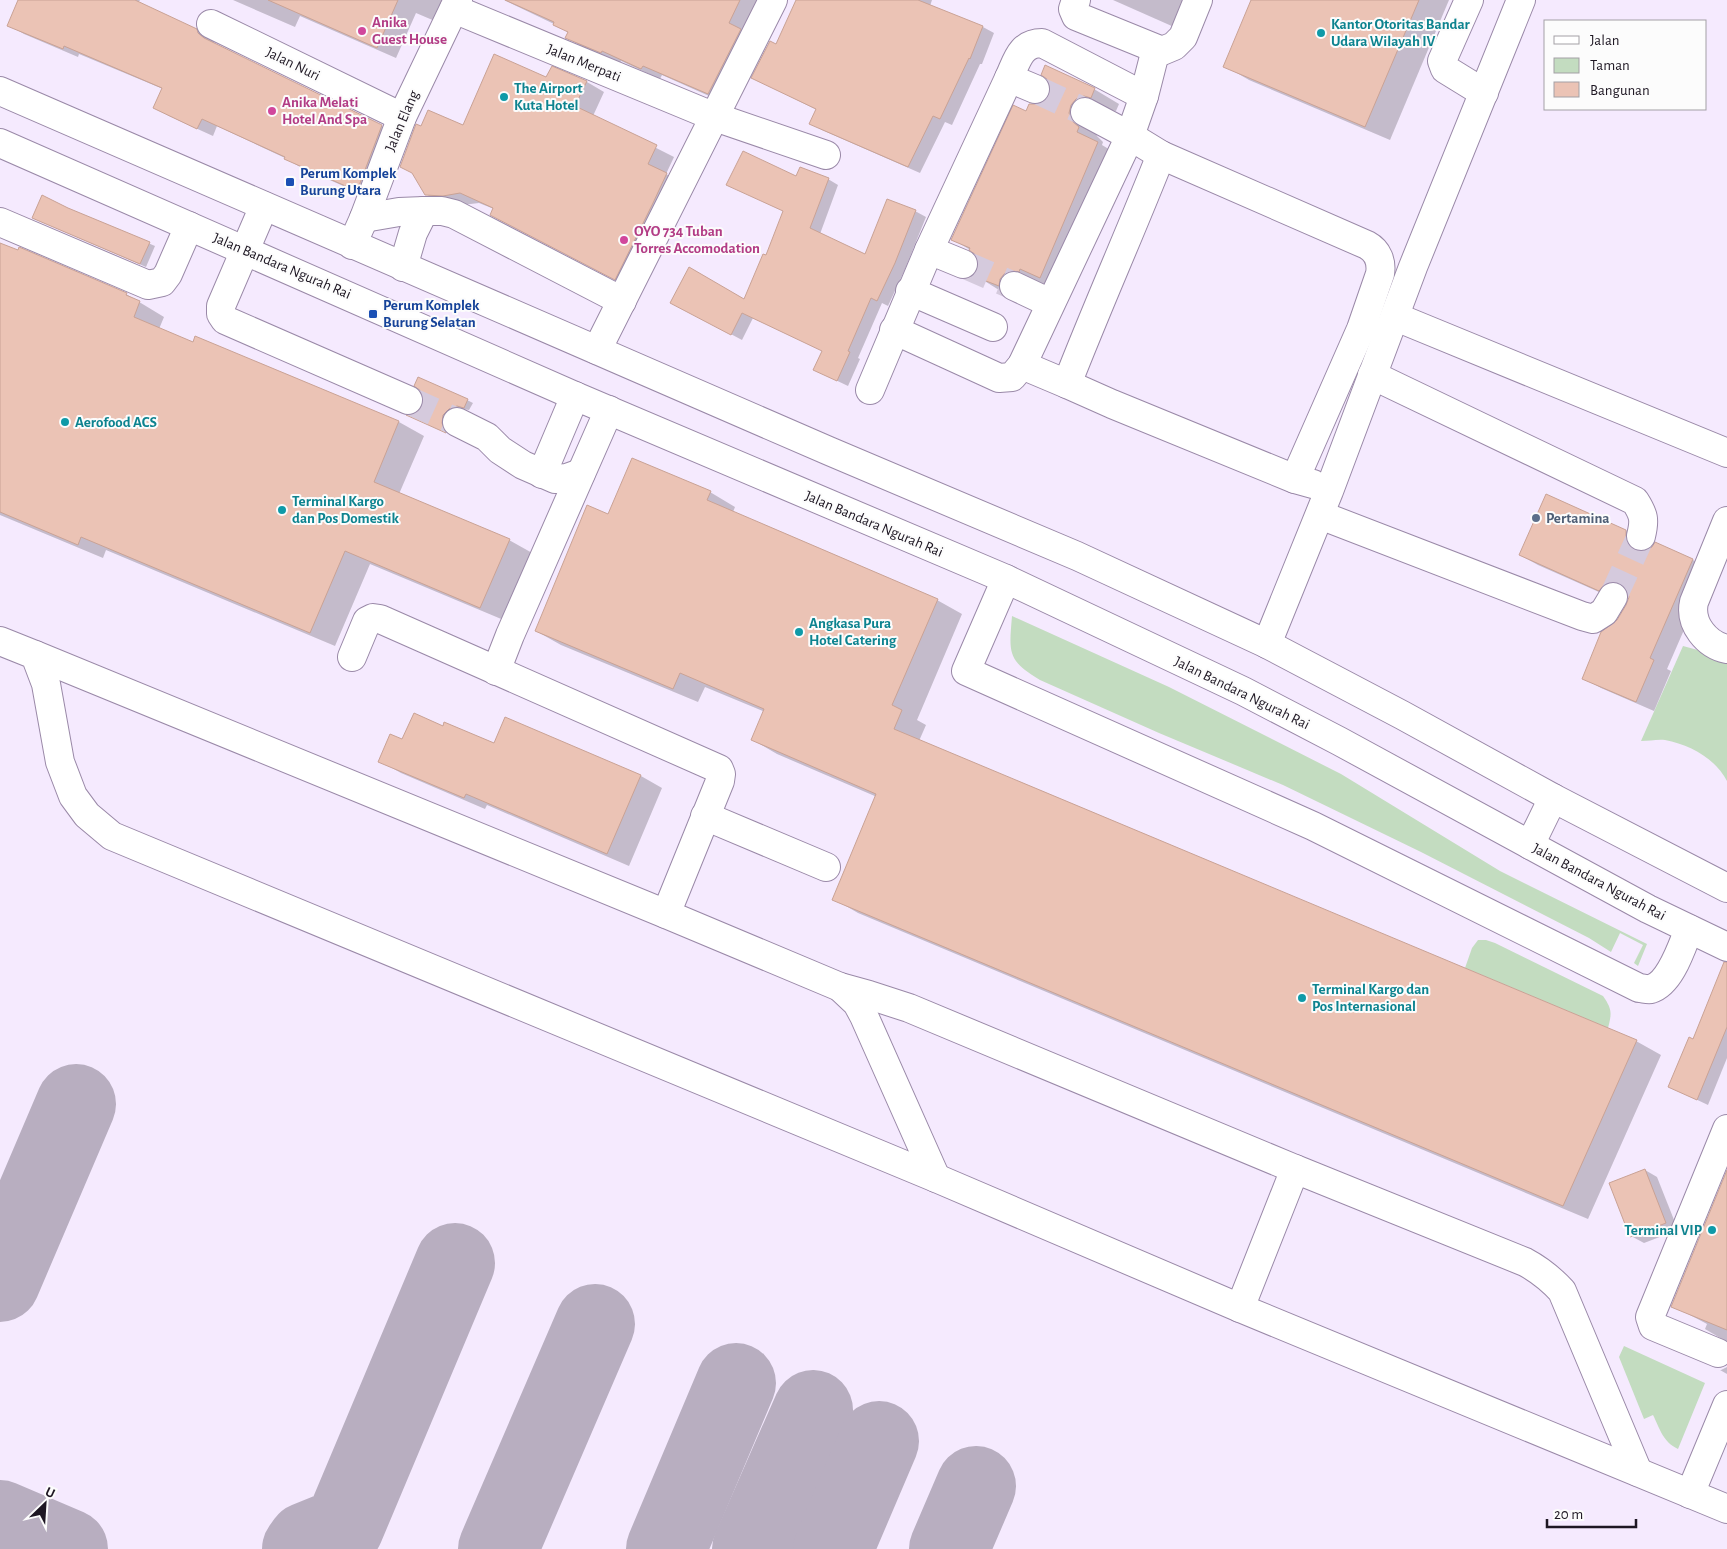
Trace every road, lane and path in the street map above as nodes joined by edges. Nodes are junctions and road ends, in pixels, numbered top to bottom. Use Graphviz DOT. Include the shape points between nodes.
graph roads {
  1 [pos="773,0"];
  2 [pos="1076,0"];
  3 [pos="1198,0"];
  4 [pos="1469,0"];
  5 [pos="1521,0"];
  6 [pos="456,4"];
  7 [pos="211,24"];
  8 [pos="1156,49"];
  9 [pos="1009,78"];
  10 [pos="1035,90"];
  11 [pos="0,91"];
  12 [pos="1484,93"];
  13 [pos="1144,96"];
  14 [pos="1084,112"];
  15 [pos="715,117"];
  16 [pos="402,118"];
  17 [pos="1130,136"];
  18 [pos="0,143"];
  19 [pos="826,155"];
  20 [pos="1161,155"];
  21 [pos="264,206"];
  22 [pos="424,211"];
  23 [pos="364,218"];
  24 [pos="0,222"];
  25 [pos="189,226"];
  26 [pos="352,245"];
  27 [pos="246,250"];
  28 [pos="929,250"];
  29 [pos="963,264"];
  30 [pos="403,267"];
  31 [pos="1014,286"];
  32 [pos="910,291"];
  33 [pos="622,300"];
  34 [pos="1050,303"];
  35 [pos="1396,317"];
  36 [pos="993,327"];
  37 [pos="894,330"];
  38 [pos="597,350"];
  39 [pos="1022,365"];
  40 [pos="1372,375"];
  41 [pos="1067,384"];
  42 [pos="870,390"];
  43 [pos="576,396"];
  44 [pos="408,400"];
  45 [pos="609,410"];
  46 [pos="457,422"];
  47 [pos="1727,453"];
  48 [pos="581,473"];
  49 [pos="542,474"];
  50 [pos="1295,479"];
  51 [pos="1324,503"];
  52 [pos="1727,521"];
  53 [pos="1640,536"];
  54 [pos="1006,579"];
  55 [pos="1613,597"];
  56 [pos="0,641"];
  57 [pos="1267,644"];
  58 [pos="1727,649"];
  59 [pos="35,655"];
  60 [pos="352,657"];
  61 [pos="496,671"];
  62 [pos="1553,798"];
  63 [pos="705,816"];
  64 [pos="1530,845"];
  65 [pos="826,868"];
  66 [pos="1727,888"];
  67 [pos="666,914"];
  68 [pos="1689,929"];
  69 [pos="1727,947"];
  70 [pos="840,987"];
  71 [pos="1727,1129"];
  72 [pos="1295,1169"];
  73 [pos="936,1178"];
  74 [pos="1240,1308"];
  75 [pos="1718,1353"];
  76 [pos="1727,1404"];
  77 [pos="1638,1472"];
  78 [pos="1690,1494"];
  79 [pos="1727,1509"];
  1 -- 15 [label="street"];
  2 -- 8 [label="street" via="1073,9 1076,16"];
  3 -- 8 [label="street" via="1183,37 1174,46 1162,51"];
  4 -- 12 [label="street" via="1442,62 1446,69"];
  5 -- 12 [label="street"];
  6 -- 15 [label="street, Jalan Merpati"];
  6 -- 16 [label="street, Jalan Elang"];
  7 -- 16 [label="street, Jalan Nuri"];
  8 -- 13 [label="street"];
  9 -- 10 [label="street"];
  9 -- 13 [label="street" via="1023,49 1031,43 1042,43"];
  9 -- 28 [label="street"];
  11 -- 21 [label="street"];
  12 -- 35 [label="street"];
  13 -- 17 [label="street"];
  14 -- 17 [label="street"];
  15 -- 19 [label="street, Jalan Merpati"];
  15 -- 33 [label="street"];
  16 -- 23 [label="street, Jalan Elang"];
  17 -- 20 [label="street"];
  17 -- 34 [label="street"];
  18 -- 25 [label="street, Jalan Bandara Ngurah Rai"];
  20 -- 41 [label="street"];
  20 -- 50 [label="street" via="1367,245 1380,260 1380,274 1361,329"];
  21 -- 26 [label="street"];
  21 -- 27 [label="street"];
  22 -- 23 [label="street"];
  22 -- 30 [label="street" via="413,233"];
  22 -- 33 [label="street" via="454,214"];
  23 -- 26 [label="street, Jalan Elang"];
  24 -- 25 [label="street" via="148,285 162,282 168,274"];
  25 -- 27 [label="street, Jalan Bandara Ngurah Rai"];
  26 -- 30 [label="street"];
  27 -- 43 [label="street, Jalan Bandara Ngurah Rai"];
  27 -- 44 [label="street" via="221,306 220,314 225,320"];
  28 -- 29 [label="street"];
  28 -- 32 [label="street"];
  30 -- 38 [label="street"];
  31 -- 34 [label="street"];
  32 -- 36 [label="street"];
  32 -- 37 [label="street"];
  33 -- 38 [label="street"];
  34 -- 39 [label="street"];
  35 -- 40 [label="street"];
  35 -- 47 [label="street"];
  37 -- 39 [label="street" via="999,378 1012,377"];
  37 -- 42 [label="street"];
  38 -- 57 [label="street" via="1077,556"];
  39 -- 41 [label="street"];
  40 -- 51 [label="street"];
  40 -- 53 [label="street" via="1635,501 1643,512"];
  41 -- 50 [label="street"];
  43 -- 45 [label="street, Jalan Bandara Ngurah Rai"];
  43 -- 49 [label="street"];
  45 -- 48 [label="street"];
  45 -- 54 [label="street, Jalan Bandara Ngurah Rai"];
  46 -- 49 [label="street" via="487,437 500,450"];
  48 -- 49 [label="street" via="555,479"];
  48 -- 61 [label="street"];
  50 -- 51 [label="street"];
  51 -- 55 [label="street" via="1582,616 1593,619 1604,612"];
  51 -- 57 [label="street"];
  52 -- 58 [label="street" via="1692,610 1707,640"];
  54 -- 64 [label="street, Jalan Bandara Ngurah Rai" via="1243,691"];
  54 -- 68 [label="street" via="966,671 1313,826 1639,988 1650,990 1661,984 1673,966"];
  56 -- 59 [label="street"];
  57 -- 62 [label="street"];
  59 -- 67 [label="street"];
  59 -- 73 [label="street" via="46,684 60,762 73,796 87,816 112,836"];
  60 -- 61 [label="street" via="367,622 373,618"];
  61 -- 63 [label="street" via="715,766 721,774"];
  62 -- 64 [label="street"];
  62 -- 66 [label="street"];
  63 -- 65 [label="street"];
  63 -- 67 [label="street"];
  64 -- 68 [label="street, Jalan Bandara Ngurah Rai"];
  67 -- 70 [label="street"];
  68 -- 69 [label="street, Jalan Bandara Ngurah Rai"];
  70 -- 72 [label="street" via="909,1008"];
  70 -- 73 [label="street" via="857,1003 864,1016"];
  71 -- 75 [label="street" via="1650,1317 1654,1326"];
  72 -- 74 [label="street"];
  72 -- 77 [label="street" via="1525,1262 1550,1278 1562,1291"];
  73 -- 74 [label="street"];
  74 -- 77 [label="street"];
  76 -- 78 [label="street"];
  77 -- 78 [label="street"];
  78 -- 79 [label="street"];
}
